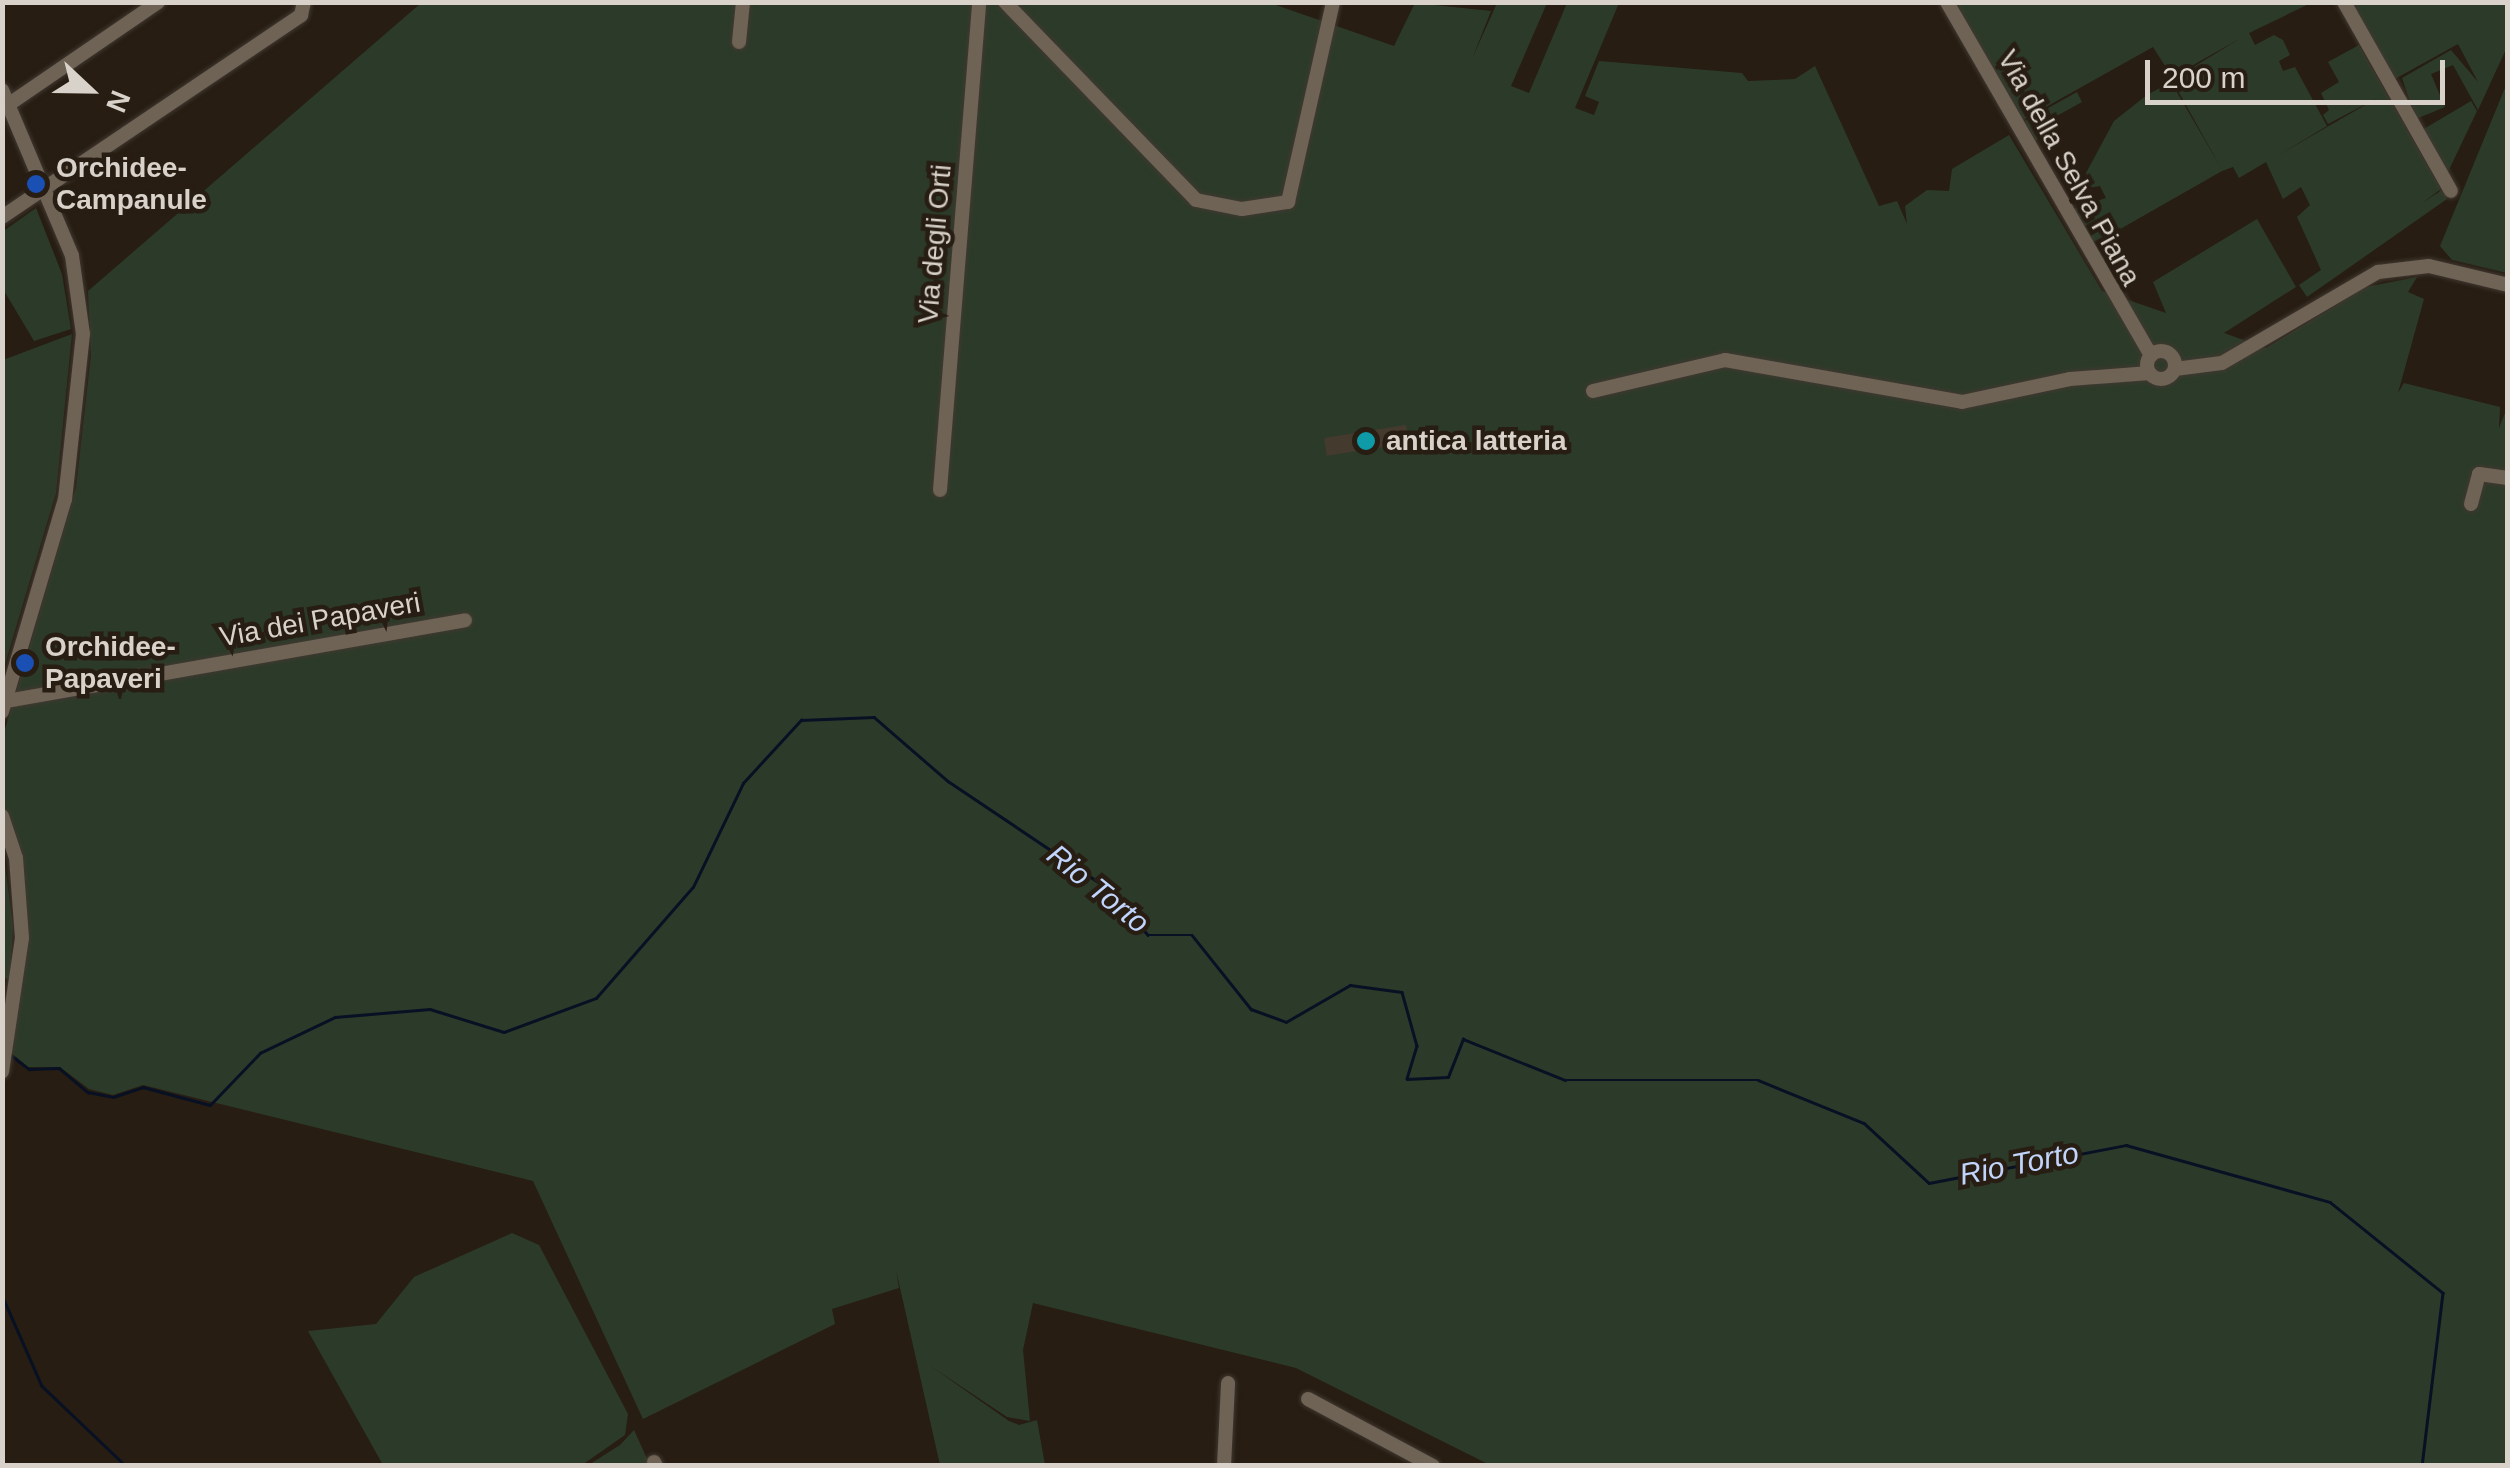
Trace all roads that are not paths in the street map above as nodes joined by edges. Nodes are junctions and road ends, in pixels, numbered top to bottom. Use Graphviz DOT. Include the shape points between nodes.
graph roads {
  1 [pos="158,2"];
  2 [pos="304,2"];
  3 [pos="742,2"];
  4 [pos="979,2"];
  5 [pos="1005,2"];
  6 [pos="1333,2"];
  7 [pos="1948,2"];
  8 [pos="2344,2"];
  9 [pos="739,42"];
  10 [pos="2,90"];
  11 [pos="6,107"];
  12 [pos="44,188"];
  13 [pos="2451,191"];
  14 [pos="2,218"];
  15 [pos="2508,285"];
  16 [pos="2151,355"];
  17 [pos="2176,369"];
  18 [pos="2150,373"];
  19 [pos="1594,390"];
  20 [pos="2508,478"];
  21 [pos="940,490"];
  22 [pos="2472,504"];
  23 [pos="465,620"];
  24 [pos="5,707"];
  25 [pos="2,816"];
  26 [pos="4,1066"];
  27 [pos="1228,1382"];
  28 [pos="1308,1399"];
  29 [pos="1224,1466"];
  30 [pos="1433,1466"];
  1 -- 11 [label="street"];
  2 -- 12 [label="street" via="301,14"];
  3 -- 9 [label="street"];
  4 -- 21 [label="street, Via degli Orti"];
  5 -- 6 [label="street" via="1196,200 1237,209 1284,205"];
  7 -- 16 [label="street, Via della Selva Piana"];
  8 -- 13 [label="street"];
  10 -- 11 [label="street"];
  11 -- 12 [label="street"];
  12 -- 14 [label="street"];
  12 -- 24 [label="street" via="80,290 80,395 57,534"];
  15 -- 17 [label="street" via="2425,266 2378,272 2216,365"];
  16 -- 17 [label="street" via="2168,352"];
  16 -- 18 [label="street"];
  17 -- 18 [label="street" via="2166,379"];
  18 -- 19 [label="street" via="2070,379 1962,402 1722,360"];
  20 -- 22 [label="street" via="2479,474"];
  23 -- 24 [label="street, Via dei Papaveri"];
  25 -- 26 [label="street" via="16,858 22,938"];
  27 -- 29 [label="street"];
  28 -- 30 [label="street"];
}
